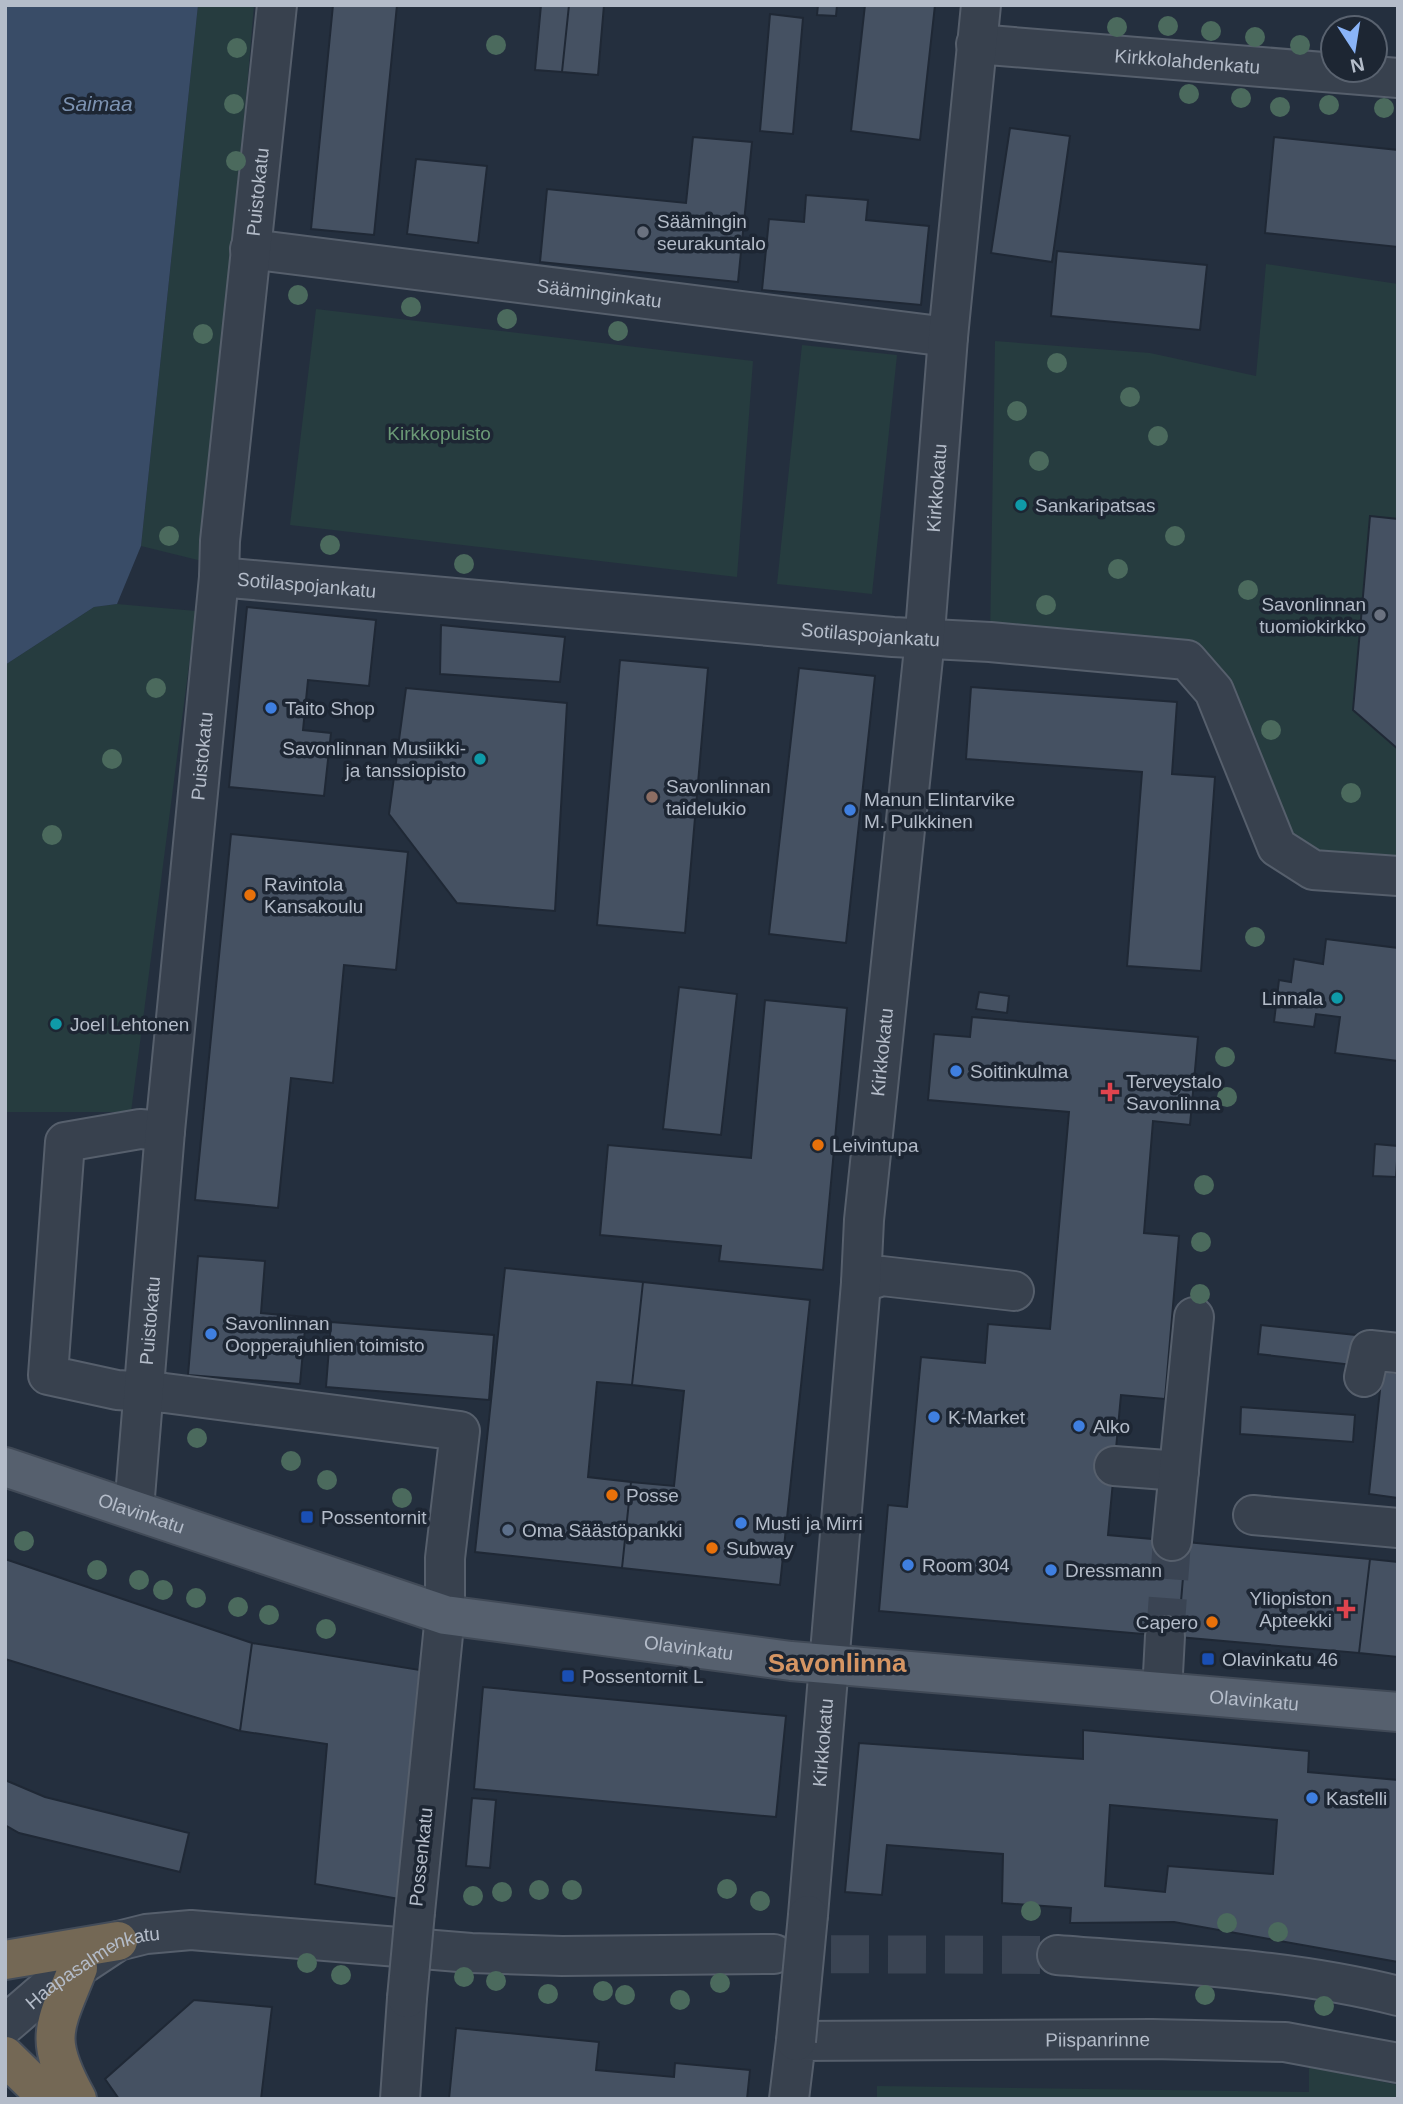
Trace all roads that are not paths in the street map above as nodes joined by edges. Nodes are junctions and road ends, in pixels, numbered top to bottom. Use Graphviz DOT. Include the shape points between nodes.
graph roads {
  1 [pos="277,5"];
  2 [pos="981,5"];
  3 [pos="976,44"];
  4 [pos="1398,78"];
  5 [pos="250,249"];
  6 [pos="948,337"];
  7 [pos="219,577"];
  8 [pos="924,639"];
  9 [pos="1398,876"];
  10 [pos="165,1131"];
  11 [pos="861,1283"];
  12 [pos="1014,1291"];
  13 [pos="1194,1317"];
  14 [pos="1398,1353"];
  15 [pos="1364,1377"];
  16 [pos="144,1392"];
  17 [pos="1114,1466"];
  18 [pos="5,1467"];
  19 [pos="1179,1471"];
  20 [pos="134,1509"];
  21 [pos="1253,1515"];
  22 [pos="1398,1528"];
  23 [pos="1172,1541"];
  24 [pos="445,1615"];
  25 [pos="1165,1636"];
  26 [pos="829,1663"];
  27 [pos="1162,1692"];
  28 [pos="1398,1712"];
  29 [pos="118,1941"];
  30 [pos="774,1954"];
  31 [pos="1057,1955"];
  32 [pos="5,1960"];
  33 [pos="78,1968"];
  34 [pos="1398,1996"];
  35 [pos="5,2025"];
  36 [pos="796,2041"];
  37 [pos="5,2056"];
  38 [pos="1398,2063"];
  39 [pos="49,2099"];
  40 [pos="77,2099"];
  41 [pos="400,2099"];
  42 [pos="789,2099"];
  1 -- 5 [label="street, Puistokatu"];
  2 -- 3 [label="street, Kirkkokatu"];
  3 -- 4 [label="street, Kirkkolahdenkatu"];
  3 -- 6 [label="street, Kirkkokatu"];
  5 -- 6 [label="street, Sääminginkatu"];
  5 -- 7 [label="street, Puistokatu"];
  6 -- 8 [label="street, Kirkkokatu"];
  7 -- 8 [label="street, Sotilaspojankatu"];
  7 -- 10 [label="street, Puistokatu"];
  8 -- 9 [label="street, Sotilaspojankatu" via="1187,660 1214,691 1277,848 1313,870"];
  8 -- 11 [label="street, Kirkkokatu"];
  10 -- 16 [label="street, Puistokatu"];
  10 -- 16 [label="street" via="140,1129 65,1142 48,1375"];
  11 -- 12 [label="street" via="882,1276"];
  11 -- 26 [label="street, Kirkkokatu"];
  13 -- 19 [label="street"];
  14 -- 15 [label="street" via="1370,1350"];
  16 -- 20 [label="street, Puistokatu"];
  16 -- 24 [label="street, Possenkatu" via="460,1432 445,1558"];
  17 -- 19 [label="street"];
  18 -- 20 [label="main road, Olavinkatu"];
  19 -- 23 [label="street"];
  20 -- 24 [label="main road, Olavinkatu"];
  21 -- 22 [label="street"];
  24 -- 26 [label="main road, Olavinkatu"];
  24 -- 41 [label="street, Possenkatu, bridge"];
  25 -- 27 [label="street"];
  26 -- 27 [label="main road, Olavinkatu"];
  26 -- 36 [label="street, Kirkkokatu, bridge"];
  27 -- 28 [label="main road, Olavinkatu"];
  29 -- 30 [label="street, Haapasalmenkatu" via="191,1930 471,1953"];
  29 -- 32 [label="highway"];
  29 -- 33 [label="street, Haapasalmenkatu"];
  31 -- 34 [label="street" via="1224,1967"];
  33 -- 35 [label="street, Haapasalmenkatu"];
  33 -- 40 [label="highway" via="55,2037 61,2070"];
  36 -- 38 [label="street, Piispanrinne" via="1285,2042"];
  36 -- 42 [label="street, Kirkkokatu"];
  37 -- 39 [label="highway"];
}
